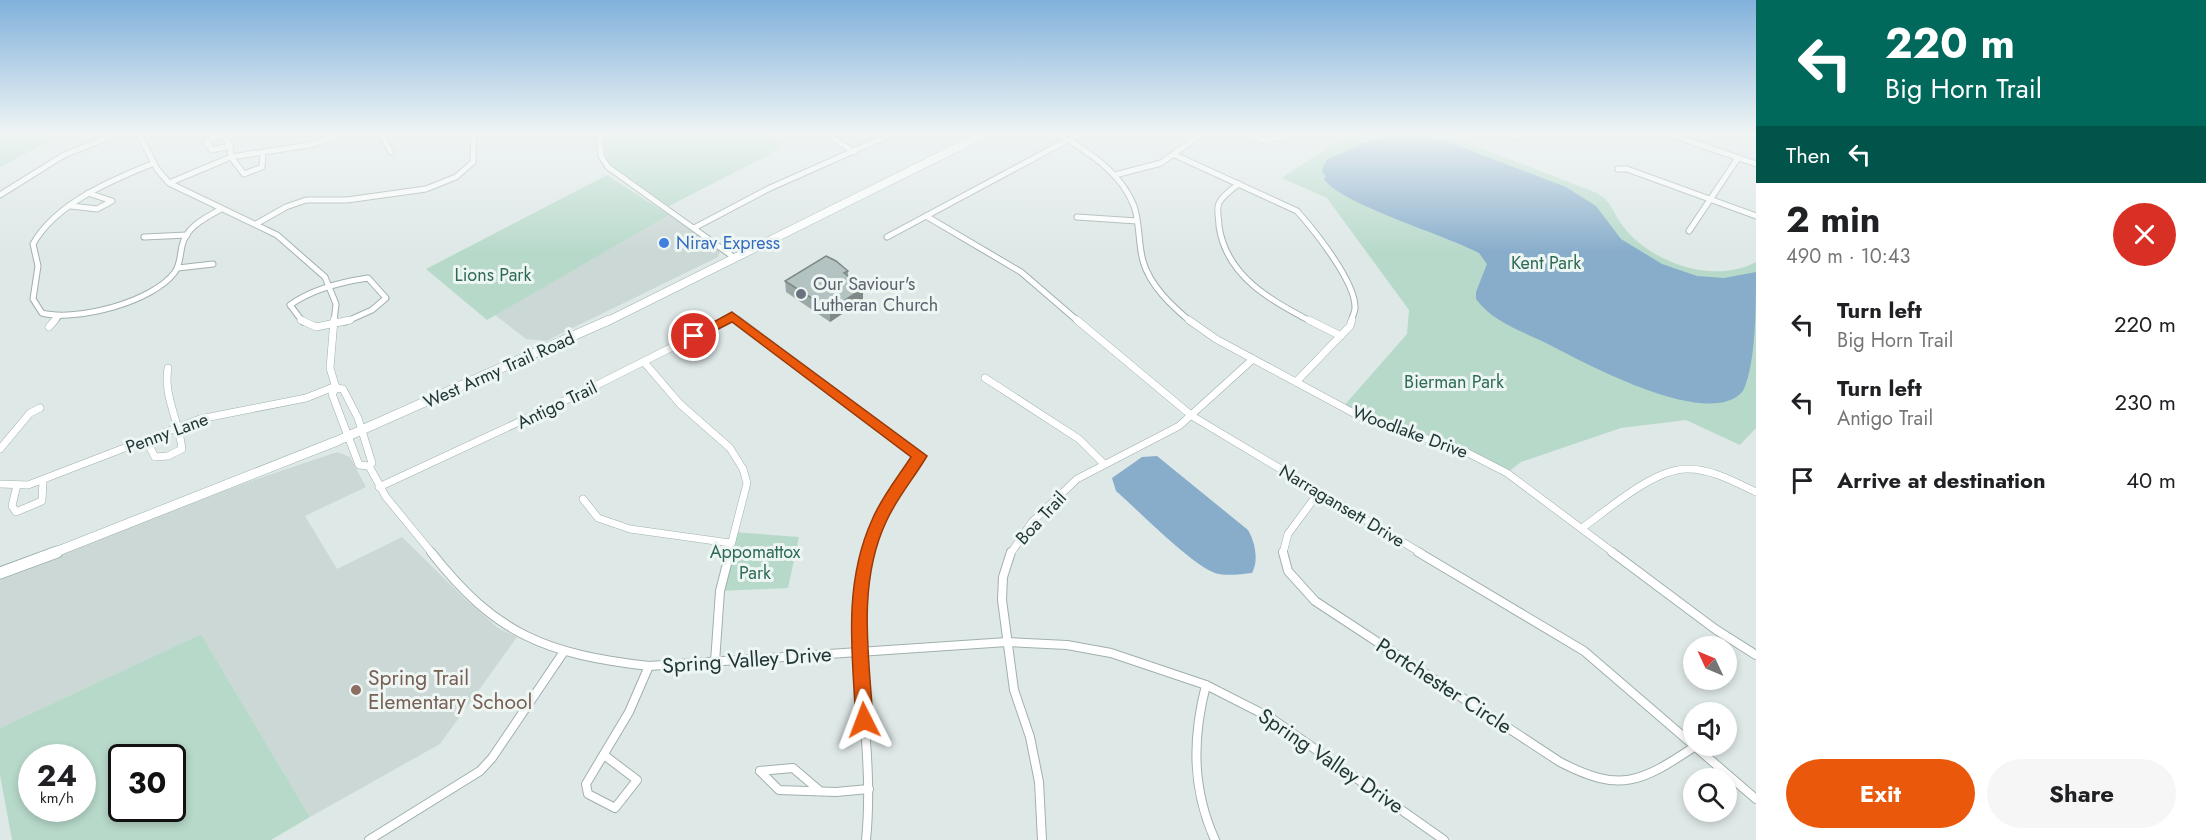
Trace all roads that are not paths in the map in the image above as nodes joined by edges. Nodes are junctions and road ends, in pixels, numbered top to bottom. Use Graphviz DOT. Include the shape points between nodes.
graph roads {
  1 [pos="35,173"];
  2 [pos="125,173"];
  3 [pos="162,173"];
  4 [pos="192,173"];
  5 [pos="462,173"];
  6 [pos="617,173"];
  7 [pos="805,173"];
  8 [pos="905,173"];
  9 [pos="1007,173"];
  10 [pos="1123,173"];
  11 [pos="1215,173"];
  12 [pos="1638,173"];
  13 [pos="1728,173"];
  14 [pos="1115,175"];
  15 [pos="169,183"];
  16 [pos="1239,184"];
  17 [pos="88,193"];
  18 [pos="0,195"];
  19 [pos="1711,200"];
  20 [pos="71,206"];
  21 [pos="221,209"];
  22 [pos="926,216"];
  23 [pos="1756,216"];
  24 [pos="1077,217"];
  25 [pos="1137,221"];
  26 [pos="256,224"];
  27 [pos="694,228"];
  28 [pos="1689,231"];
  29 [pos="187,235"];
  30 [pos="144,237"];
  31 [pos="887,237"];
  32 [pos="735,258"];
  33 [pos="213,264"];
  34 [pos="178,268"];
  35 [pos="331,288"];
  36 [pos="58,317"];
  37 [pos="334,324"];
  38 [pos="49,327"];
  39 [pos="1341,336"];
  40 [pos="1253,359"];
  41 [pos="645,362"];
  42 [pos="168,368"];
  43 [pos="985,378"];
  44 [pos="1296,382"];
  45 [pos="336,387"];
  46 [pos="40,408"];
  47 [pos="1192,416"];
  48 [pos="180,427"];
  49 [pos="361,431"];
  50 [pos="348,436"];
  51 [pos="146,440"];
  52 [pos="0,449"];
  53 [pos="1104,464"];
  54 [pos="369,466"];
  55 [pos="43,480"];
  56 [pos="0,484"];
  57 [pos="17,485"];
  58 [pos="379,488"];
  59 [pos="1319,492"];
  60 [pos="1756,492"];
  61 [pos="582,499"];
  62 [pos="1582,528"];
  63 [pos="730,543"];
  64 [pos="0,573"];
  65 [pos="1007,642"];
  66 [pos="563,652"];
  67 [pos="860,652"];
  68 [pos="1756,655"];
  69 [pos="715,662"];
  70 [pos="649,666"];
  71 [pos="1206,685"];
  72 [pos="1683,737"];
  73 [pos="1683,754"];
  74 [pos="604,755"];
  75 [pos="1705,756"];
  76 [pos="870,789"];
  77 [pos="820,791"];
  78 [pos="1756,799"];
  79 [pos="369,840"];
  80 [pos="866,840"];
  81 [pos="1042,840"];
  82 [pos="1215,840"];
  83 [pos="1444,840"];
  1 -- 18 [label="street"];
  2 -- 17 [label="street"];
  3 -- 15 [label="street"];
  4 -- 15 [label="street"];
  5 -- 26 [label="street" via="400,194 306,200"];
  6 -- 27 [label="street"];
  7 -- 27 [label="street"];
  8 -- 32 [label="main road, West Army Trail Road"];
  9 -- 22 [label="street"];
  10 -- 14 [label="street"];
  11 -- 16 [label="street"];
  12 -- 19 [label="street"];
  13 -- 19 [label="street"];
  14 -- 25 [label="street, Woodlake Drive" via="1128,195"];
  15 -- 21 [label="street"];
  16 -- 39 [label="street" via="1297,211 1311,226 1354,300 1354,318"];
  16 -- 39 [label="street" via="1217,206 1228,257 1236,270 1266,297"];
  17 -- 20 [label="street"];
  17 -- 20 [label="street" via="112,201 95,210"];
  19 -- 23 [label="street"];
  19 -- 28 [label="street"];
  20 -- 36 [label="street" via="42,228 33,244 38,264 35,305 41,312"];
  21 -- 26 [label="street"];
  21 -- 29 [label="street" via="199,222"];
  22 -- 31 [label="street"];
  22 -- 47 [label="street, Narragansett Drive" via="1021,272"];
  24 -- 25 [label="street"];
  25 -- 40 [label="street, Woodlake Drive" via="1143,261 1164,296 1197,326"];
  26 -- 35 [label="street" via="293,246 320,270"];
  27 -- 32 [label="street"];
  29 -- 30 [label="street"];
  29 -- 34 [label="street"];
  32 -- 49 [label="main road, West Army Trail Road" via="546,350"];
  33 -- 34 [label="street"];
  34 -- 36 [label="street" via="168,280 136,300 82,315"];
  35 -- 37 [label="street" via="336,304"];
  35 -- 37 [label="street" via="299,298 290,305 306,324"];
  35 -- 37 [label="street" via="368,278 386,298 358,317"];
  36 -- 38 [label="street"];
  37 -- 45 [label="street" via="330,368"];
  39 -- 44 [label="street"];
  40 -- 44 [label="street, Woodlake Drive"];
  40 -- 47 [label="street, Boa Trail"];
  41 -- 58 [label="street, Antigo Trail"];
  41 -- 63 [label="street" via="672,396 735,451 742,463 747,483"];
  41 -- 67 [label="street, Antigo Trail" via="732,316 920,456 886,506 867,552 859,602"];
  42 -- 48 [label="street" via="165,384"];
  43 -- 53 [label="street" via="1079,439"];
  44 -- 62 [label="street, Woodlake Drive" via="1359,416 1484,460 1521,481"];
  45 -- 48 [label="street, Penny Lane" via="306,398 229,412"];
  45 -- 49 [label="street, Spring Valley Drive" via="343,389"];
  45 -- 50 [label="street" via="332,394"];
  46 -- 52 [label="street" via="30,413"];
  47 -- 53 [label="street, Boa Trail"];
  47 -- 59 [label="street, Narragansett Drive"];
  48 -- 51 [label="street, Penny Lane"];
  48 -- 51 [label="street" via="182,449 168,456 155,457"];
  49 -- 50 [label="main road, West Army Trail Road"];
  49 -- 54 [label="street, Spring Valley Drive" via="372,463"];
  50 -- 54 [label="street, Spring Valley Drive" via="358,465"];
  50 -- 64 [label="main road, West Army Trail Road"];
  51 -- 55 [label="street, Penny Lane"];
  53 -- 65 [label="street, Boa Trail" via="1062,493 1025,530 1012,550 1002,588"];
  54 -- 58 [label="street, Spring Valley Drive"];
  55 -- 57 [label="street, Penny Lane"];
  55 -- 57 [label="street" via="42,501 16,512 12,506"];
  56 -- 57 [label="street, Penny Lane"];
  58 -- 66 [label="street, Spring Valley Drive" via="475,603 513,631"];
  59 -- 72 [label="street, Narragansett Drive" via="1590,655"];
  59 -- 73 [label="street, Portchester Circle" via="1287,530 1283,548 1290,573 1315,601 1584,774 1626,783 1651,775"];
  60 -- 62 [label="street" via="1722,477 1684,469 1661,476"];
  61 -- 63 [label="street" via="598,518 630,529"];
  62 -- 68 [label="street, Woodlake Drive" via="1715,629"];
  63 -- 69 [label="street" via="720,591"];
  65 -- 67 [label="street, Spring Valley Drive"];
  65 -- 71 [label="street, Spring Valley Drive" via="1085,648 1132,658"];
  65 -- 81 [label="street, Boa Trail" via="1014,690 1030,737 1039,782"];
  66 -- 70 [label="street, Spring Valley Drive"];
  66 -- 79 [label="street" via="480,771"];
  67 -- 69 [label="street, Spring Valley Drive"];
  67 -- 76 [label="street"];
  69 -- 70 [label="street, Spring Valley Drive"];
  70 -- 74 [label="street" via="633,707"];
  71 -- 82 [label="street" via="1197,721 1196,771 1204,813"];
  71 -- 83 [label="street, Spring Valley Drive" via="1250,705 1295,733"];
  74 -- 74 [label="street" via="586,789 592,797 615,808 637,780"];
  75 -- 78 [label="street, Narragansett Drive"];
  76 -- 77 [label="street"];
  76 -- 80 [label="street"];
  77 -- 77 [label="street" via="793,768 760,771 779,790"];
}
